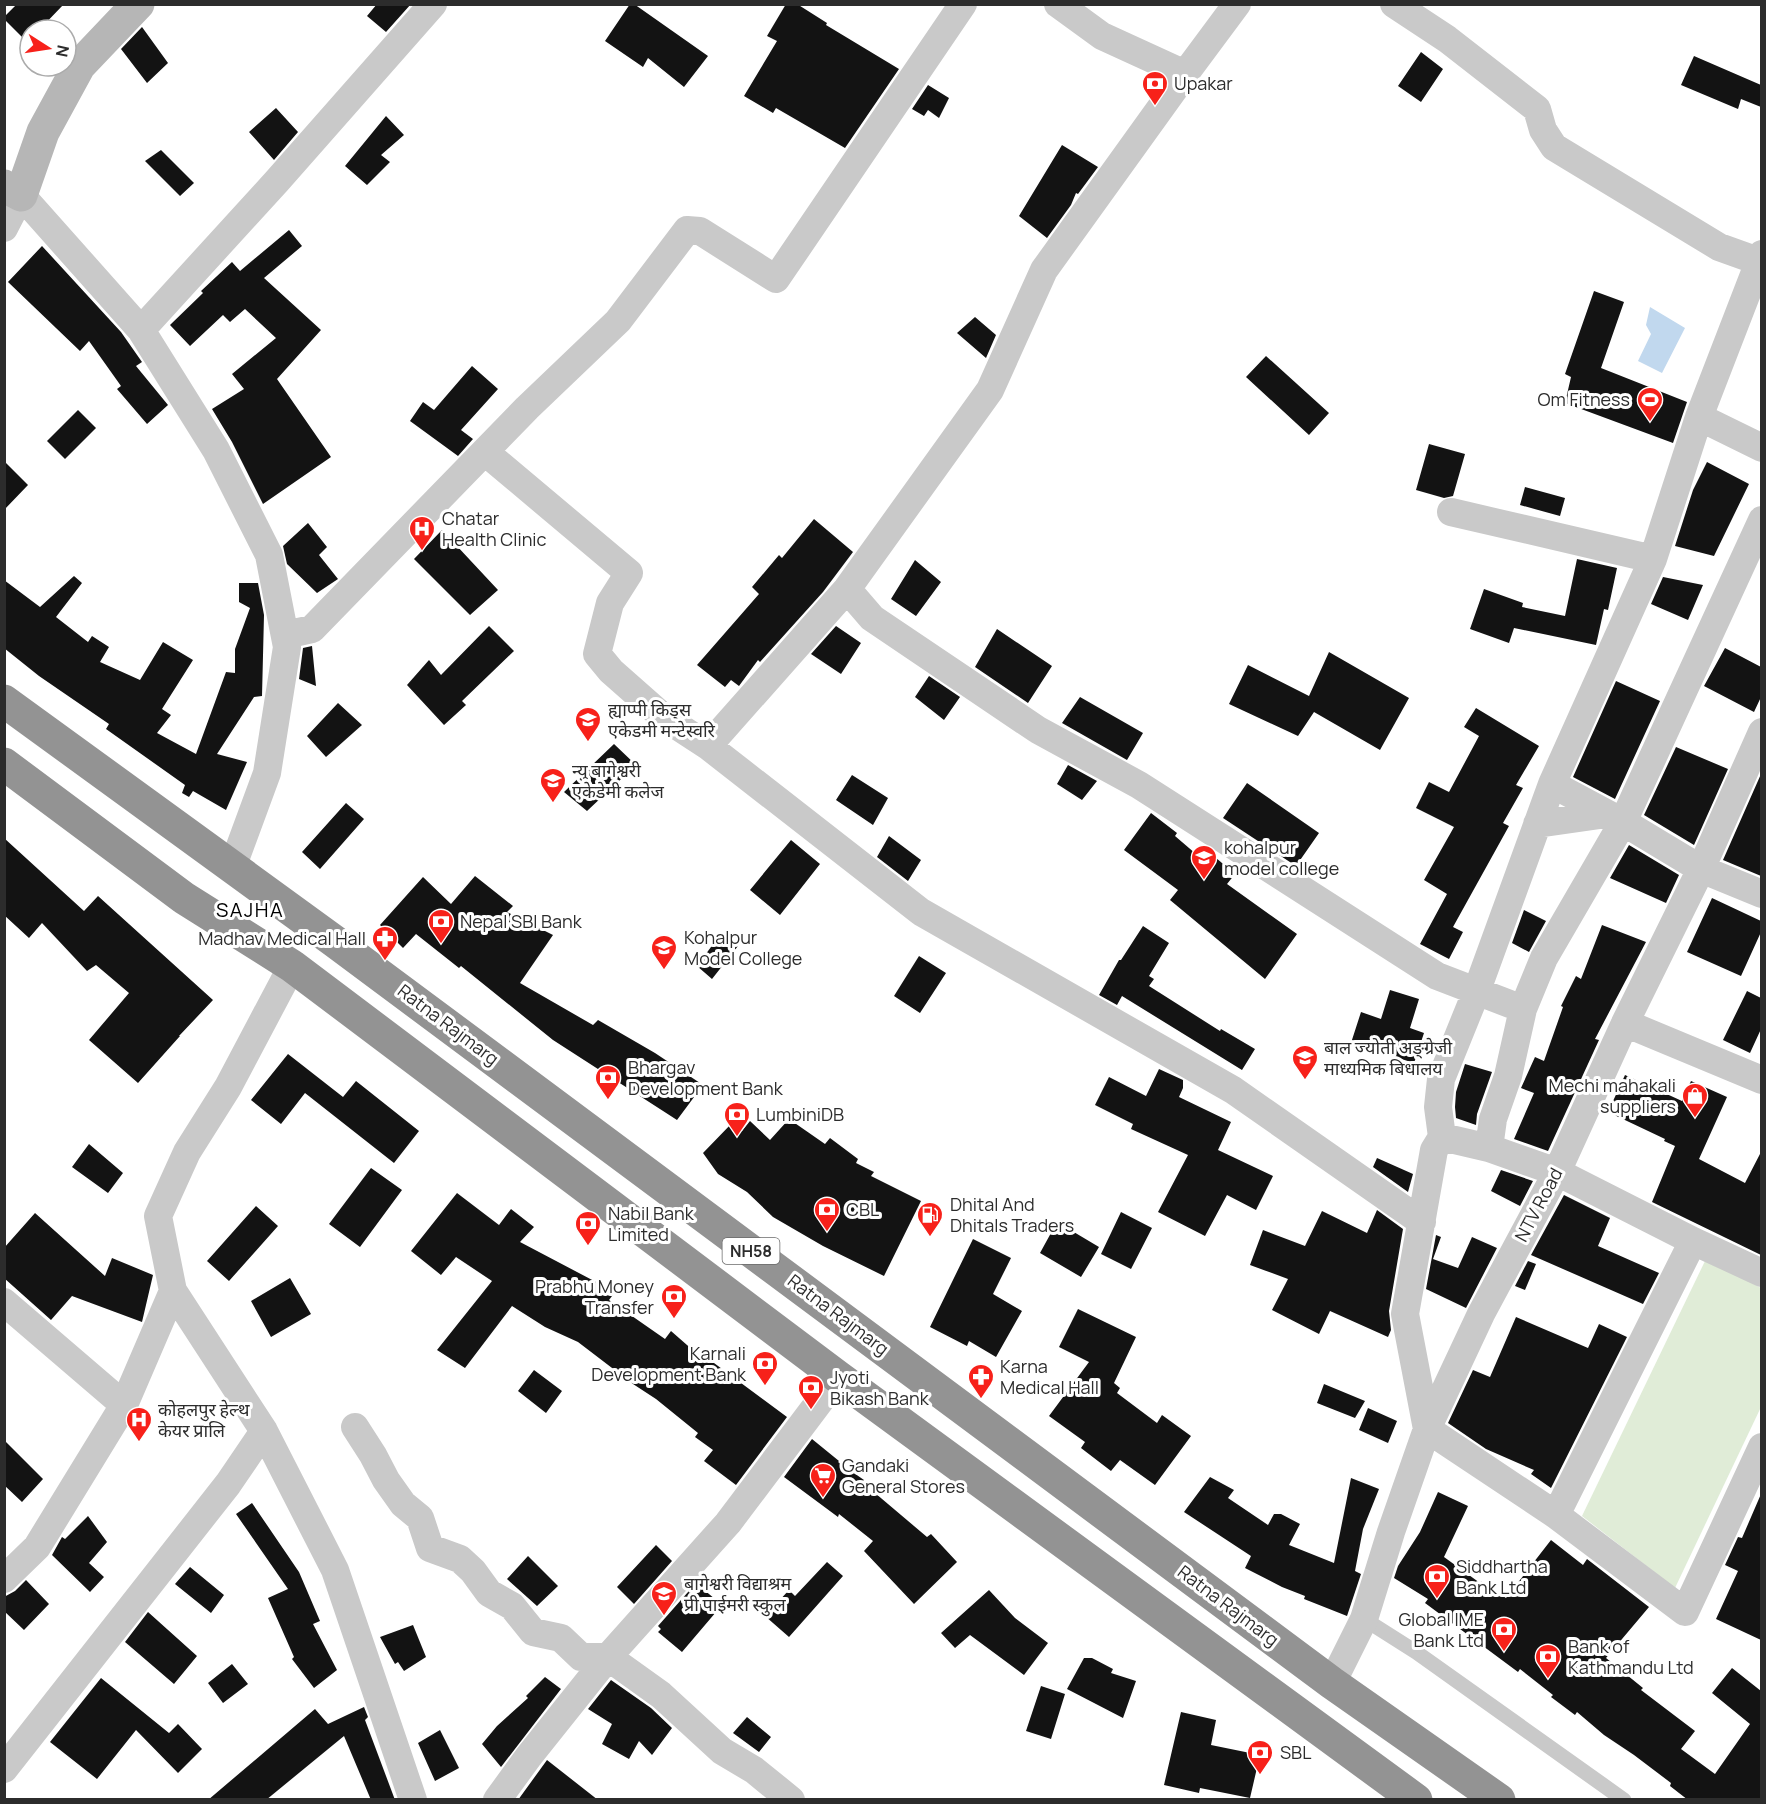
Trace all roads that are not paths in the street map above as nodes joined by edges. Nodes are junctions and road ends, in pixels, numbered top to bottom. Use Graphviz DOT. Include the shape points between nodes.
graph roads {
  1 [pos="138,4"];
  2 [pos="433,4"];
  3 [pos="963,4"];
  4 [pos="1058,4"];
  5 [pos="1237,4"];
  6 [pos="1394,4"];
  7 [pos="1185,74"];
  8 [pos="13,190"];
  9 [pos="4,228"];
  10 [pos="1760,257"];
  11 [pos="141,330"];
  12 [pos="1699,417"];
  13 [pos="1761,448"];
  14 [pos="485,452"];
  15 [pos="1451,512"];
  16 [pos="1761,520"];
  17 [pos="1653,559"];
  18 [pos="847,590"];
  19 [pos="285,635"];
  20 [pos="4,701"];
  21 [pos="1761,732"];
  22 [pos="708,746"];
  23 [pos="4,764"];
  24 [pos="1552,784"];
  25 [pos="1615,818"];
  26 [pos="1537,824"];
  27 [pos="232,868"];
  28 [pos="1701,869"];
  29 [pos="1761,894"];
  30 [pos="292,966"];
  31 [pos="1477,990"];
  32 [pos="1523,1009"];
  33 [pos="1625,1023"];
  34 [pos="1761,1080"];
  35 [pos="1442,1137"];
  36 [pos="1489,1148"];
  37 [pos="1557,1172"];
  38 [pos="1422,1222"];
  39 [pos="1693,1241"];
  40 [pos="1761,1273"];
  41 [pos="173,1291"];
  42 [pos="4,1302"];
  43 [pos="838,1377"];
  44 [pos="124,1405"];
  45 [pos="355,1427"];
  46 [pos="1427,1429"];
  47 [pos="264,1431"];
  48 [pos="1761,1447"];
  49 [pos="1556,1515"];
  50 [pos="4,1579"];
  51 [pos="1364,1619"];
  52 [pos="608,1657"];
  53 [pos="1332,1683"];
  54 [pos="4,1769"];
  55 [pos="413,1800"];
  56 [pos="497,1800"];
  57 [pos="791,1800"];
  58 [pos="1416,1800"];
  59 [pos="1499,1800"];
  60 [pos="1624,1800"];
  1 -- 8 [label="street" via="79,66"];
  2 -- 11 [label="street"];
  3 -- 14 [label="street" via="776,279 700,231 687,230 618,321"];
  4 -- 7 [label="street" via="1102,36"];
  5 -- 7 [label="street"];
  6 -- 10 [label="street" via="1447,39 1537,109 1543,130 1554,147 1719,247"];
  7 -- 18 [label="street" via="1044,270 990,390"];
  8 -- 9 [label="street"];
  8 -- 11 [label="street"];
  10 -- 12 [label="street"];
  11 -- 19 [label="street" via="216,450 269,555"];
  12 -- 13 [label="street"];
  12 -- 17 [label="street"];
  14 -- 19 [label="street" via="312,629"];
  14 -- 22 [label="street" via="629,573 610,603 597,654 662,716"];
  15 -- 17 [label="street"];
  16 -- 25 [label="street"];
  17 -- 24 [label="street"];
  18 -- 22 [label="street"];
  18 -- 31 [label="street" via="872,618 1038,730 1139,785 1437,976"];
  19 -- 27 [label="street" via="287,647 267,773"];
  20 -- 27 [label="highway, Ratna Rajmarg / NH58"];
  21 -- 28 [label="street, NTV Road"];
  22 -- 38 [label="street" via="921,912 1233,1090"];
  23 -- 30 [label="highway, NH58" via="184,898"];
  24 -- 25 [label="street"];
  24 -- 26 [label="street"];
  25 -- 26 [label="street"];
  25 -- 28 [label="street"];
  25 -- 32 [label="street" via="1544,958"];
  26 -- 31 [label="street"];
  27 -- 53 [label="highway, Ratna Rajmarg / NH58"];
  28 -- 29 [label="street"];
  28 -- 33 [label="street, NTV Road"];
  30 -- 41 [label="street" via="228,1087 187,1152 158,1216"];
  30 -- 43 [label="highway, NH58"];
  31 -- 32 [label="street"];
  31 -- 35 [label="street" via="1441,1079 1438,1107"];
  32 -- 36 [label="street" via="1508,1076 1493,1119"];
  33 -- 34 [label="street"];
  33 -- 37 [label="street, NTV Road"];
  35 -- 36 [label="street"];
  35 -- 38 [label="street" via="1434,1150"];
  36 -- 37 [label="street"];
  37 -- 39 [label="street"];
  37 -- 46 [label="street, NTV Road" via="1481,1314"];
  38 -- 46 [label="street" via="1405,1314"];
  39 -- 40 [label="street"];
  39 -- 49 [label="street"];
  41 -- 44 [label="street"];
  41 -- 47 [label="street"];
  42 -- 44 [label="street"];
  43 -- 52 [label="street" via="728,1523"];
  43 -- 58 [label="highway, NH58"];
  44 -- 50 [label="street" via="37,1547"];
  45 -- 52 [label="street" via="403,1504 420,1518 430,1548 460,1559 489,1593 512,1606 533,1632 561,1638 581,1657"];
  46 -- 49 [label="street"];
  46 -- 51 [label="street, NTV Road"];
  47 -- 54 [label="street" via="228,1484"];
  47 -- 55 [label="street" via="335,1570"];
  48 -- 49 [label="street" via="1685,1612"];
  51 -- 53 [label="street, NTV Road"];
  51 -- 60 [label="lane"];
  52 -- 56 [label="street"];
  52 -- 57 [label="street" via="661,1695 722,1751 754,1770"];
  53 -- 59 [label="highway, Ratna Rajmarg / NH58"];
}
